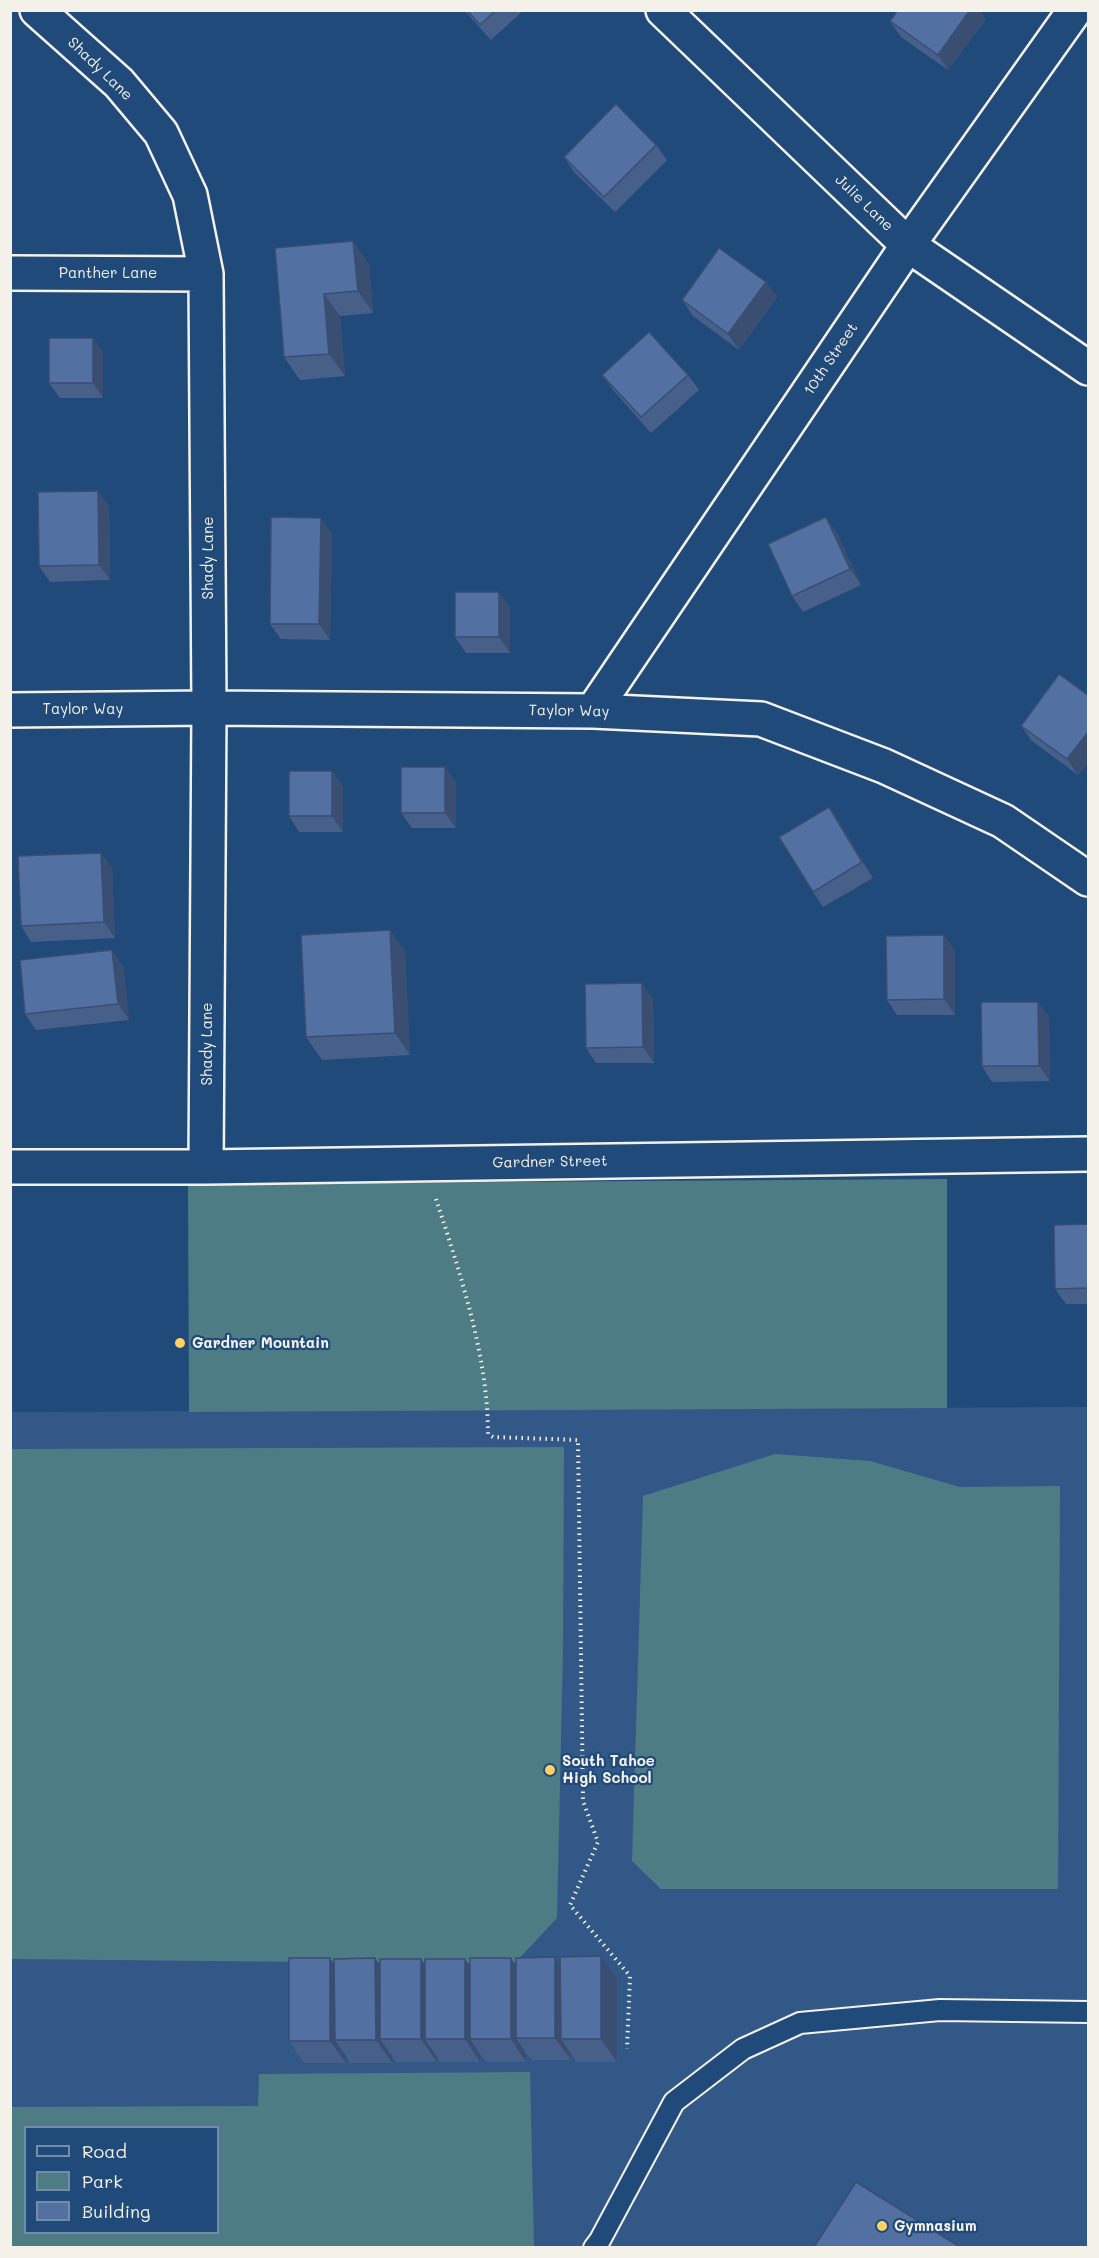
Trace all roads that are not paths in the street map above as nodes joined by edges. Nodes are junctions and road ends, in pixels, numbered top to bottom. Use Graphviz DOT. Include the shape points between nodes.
graph roads {
  1 [pos="37,10"];
  2 [pos="663,10"];
  3 [pos="1075,10"];
  4 [pos="908,245"];
  5 [pos="10,273"];
  6 [pos="206,274"];
  7 [pos="1089,368"];
  8 [pos="209,708"];
  9 [pos="10,710"];
  10 [pos="592,711"];
  11 [pos="1089,879"];
  12 [pos="1089,1154"];
  13 [pos="10,1167"];
  14 [pos="206,1167"];
  15 [pos="1089,2012"];
  16 [pos="594,2247"];
  1 -- 6 [label="street, Shady Lane" via="119,83 161,132 190,195"];
  2 -- 4 [label="street, Julie Lane"];
  3 -- 4 [label="street, 10th Street"];
  4 -- 7 [label="street, Julie Lane"];
  4 -- 10 [label="street, 10th Street"];
  5 -- 6 [label="street, Panther Lane"];
  6 -- 8 [label="street, Shady Lane"];
  8 -- 9 [label="street, Taylor Way"];
  8 -- 10 [label="street, Taylor Way"];
  8 -- 14 [label="street, Shady Lane"];
  10 -- 11 [label="street, Taylor Way" via="761,719 884,766 1003,821"];
  12 -- 14 [label="street, Gardner Street"];
  13 -- 14 [label="street, Gardner Street"];
  15 -- 16 [label="lane" via="940,2010 800,2023 742,2049 674,2102"];
}
